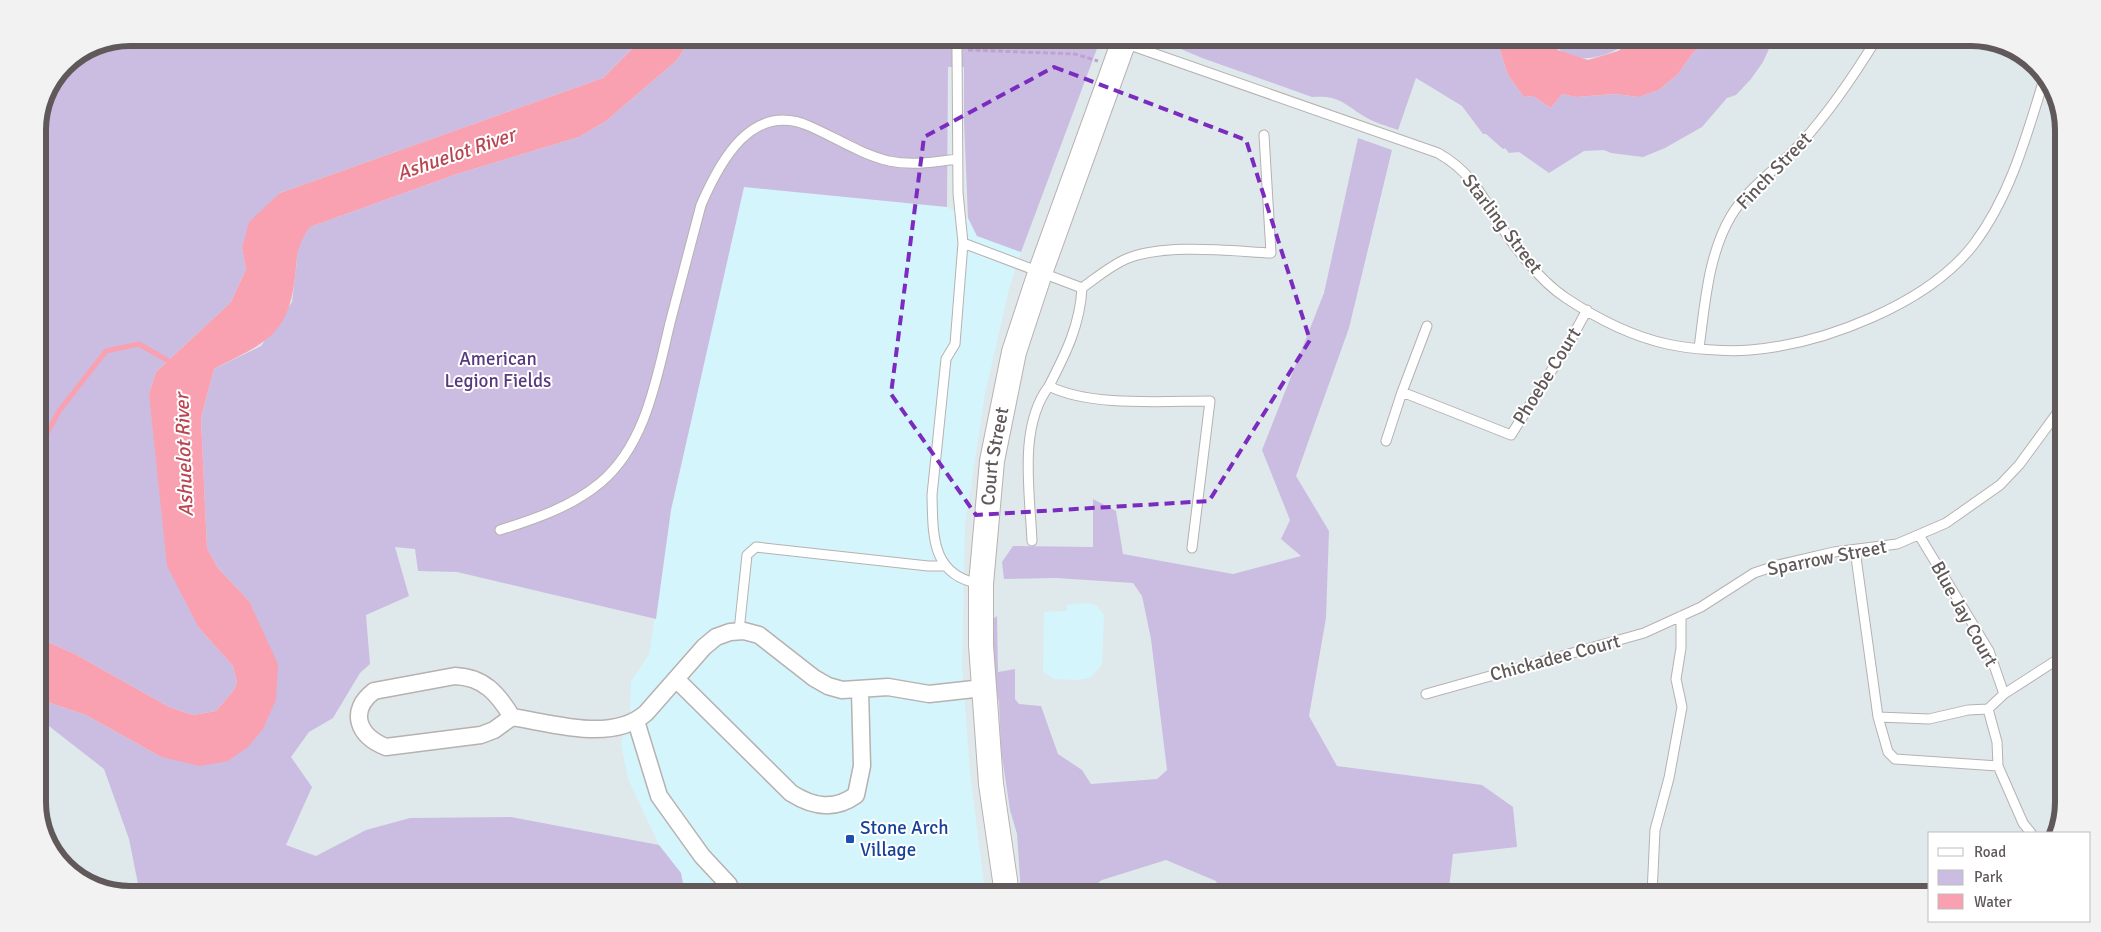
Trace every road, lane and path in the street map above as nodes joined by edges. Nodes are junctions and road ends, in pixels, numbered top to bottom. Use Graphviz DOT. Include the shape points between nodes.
graph roads {
  1 [pos="1122,46"];
  2 [pos="1141,46"];
  3 [pos="1872,46"];
  4 [pos="957,49"];
  5 [pos="1098,61"];
  6 [pos="2042,85"];
  7 [pos="1264,135"];
  8 [pos="957,159"];
  9 [pos="963,243"];
  10 [pos="1040,273"];
  11 [pos="1082,288"];
  12 [pos="1587,310"];
  13 [pos="1427,326"];
  14 [pos="1700,348"];
  15 [pos="1049,386"];
  16 [pos="1402,392"];
  17 [pos="2055,416"];
  18 [pos="1386,441"];
  19 [pos="500,530"];
  20 [pos="1919,535"];
  21 [pos="1032,541"];
  22 [pos="1192,548"];
  23 [pos="1855,550"];
  24 [pos="946,566"];
  25 [pos="981,584"];
  26 [pos="1682,616"];
  27 [pos="740,631"];
  28 [pos="2055,662"];
  29 [pos="676,679"];
  30 [pos="983,688"];
  31 [pos="860,690"];
  32 [pos="1426,694"];
  33 [pos="2004,694"];
  34 [pos="1988,709"];
  35 [pos="512,717"];
  36 [pos="1878,717"];
  37 [pos="636,721"];
  38 [pos="1998,766"];
  39 [pos="2030,832"];
  40 [pos="729,885"];
  41 [pos="1005,886"];
  42 [pos="1652,886"];
  1 -- 10 [label="main road, Court Street"];
  2 -- 12 [label="lane, Starling Street" via="1415,144 1453,162 1479,190 1508,237 1546,282"];
  3 -- 14 [label="lane, Finch Street" via="1816,126 1753,188 1731,216 1710,273"];
  4 -- 5 [label="path" via="1075,54"];
  4 -- 8 [label="lane"];
  6 -- 14 [label="lane, Starling Street" via="2020,156 1992,214 1973,245 1928,286 1867,320 1810,338 1749,350"];
  7 -- 11 [label="lane" via="1271,253 1194,250 1148,253 1105,270"];
  8 -- 9 [label="lane"];
  8 -- 19 [label="lane" via="926,164 888,161 808,125 782,118 769,121 744,137 718,170 701,205 650,400 629,449 605,478 580,497 554,511"];
  9 -- 10 [label="lane"];
  9 -- 24 [label="lane" via="955,344 946,358 932,495 934,536"];
  10 -- 11 [label="lane"];
  10 -- 25 [label="main road, Court Street" via="1014,352 1002,407 992,461"];
  11 -- 15 [label="lane" via="1071,344"];
  12 -- 14 [label="lane, Starling Street" via="1615,326 1650,339"];
  12 -- 16 [label="lane, Phoebe Court" via="1511,435"];
  13 -- 16 [label="lane"];
  15 -- 21 [label="lane" via="1034,412 1030,439"];
  15 -- 22 [label="lane" via="1072,396 1128,401 1210,401"];
  16 -- 18 [label="lane"];
  17 -- 20 [label="lane, Sparrow Street" via="2000,485 1946,524"];
  20 -- 23 [label="lane, Sparrow Street" via="1897,544"];
  20 -- 33 [label="lane, Blue Jay Court" via="1989,651"];
  23 -- 26 [label="lane, Sparrow Street" via="1778,564 1754,573"];
  23 -- 36 [label="lane"];
  24 -- 25 [label="lane" via="955,576"];
  24 -- 27 [label="lane" via="756,547 747,555"];
  25 -- 30 [label="main road, Court Street"];
  26 -- 32 [label="lane, Chickadee Court" via="1644,633"];
  26 -- 42 [label="lane" via="1682,648 1676,679 1682,707 1669,778 1655,830"];
  27 -- 29 [label="street" via="716,637"];
  27 -- 31 [label="street" via="765,638 828,686"];
  28 -- 33 [label="lane"];
  29 -- 31 [label="street" via="791,793 806,803 818,806 846,802 856,795 862,766"];
  29 -- 37 [label="street"];
  30 -- 31 [label="street" via="929,694 888,687"];
  30 -- 41 [label="main road, Court Street" via="991,784"];
  33 -- 34 [label="lane"];
  34 -- 36 [label="lane" via="1928,719"];
  34 -- 38 [label="lane"];
  35 -- 35 [label="street" via="492,689 468,676 374,692 359,707 358,716 367,735 386,747 481,735"];
  35 -- 37 [label="street" via="589,729 624,727"];
  36 -- 38 [label="lane" via="1888,752 1895,759"];
  37 -- 40 [label="street" via="659,796 702,856"];
  38 -- 39 [label="lane"];
}
